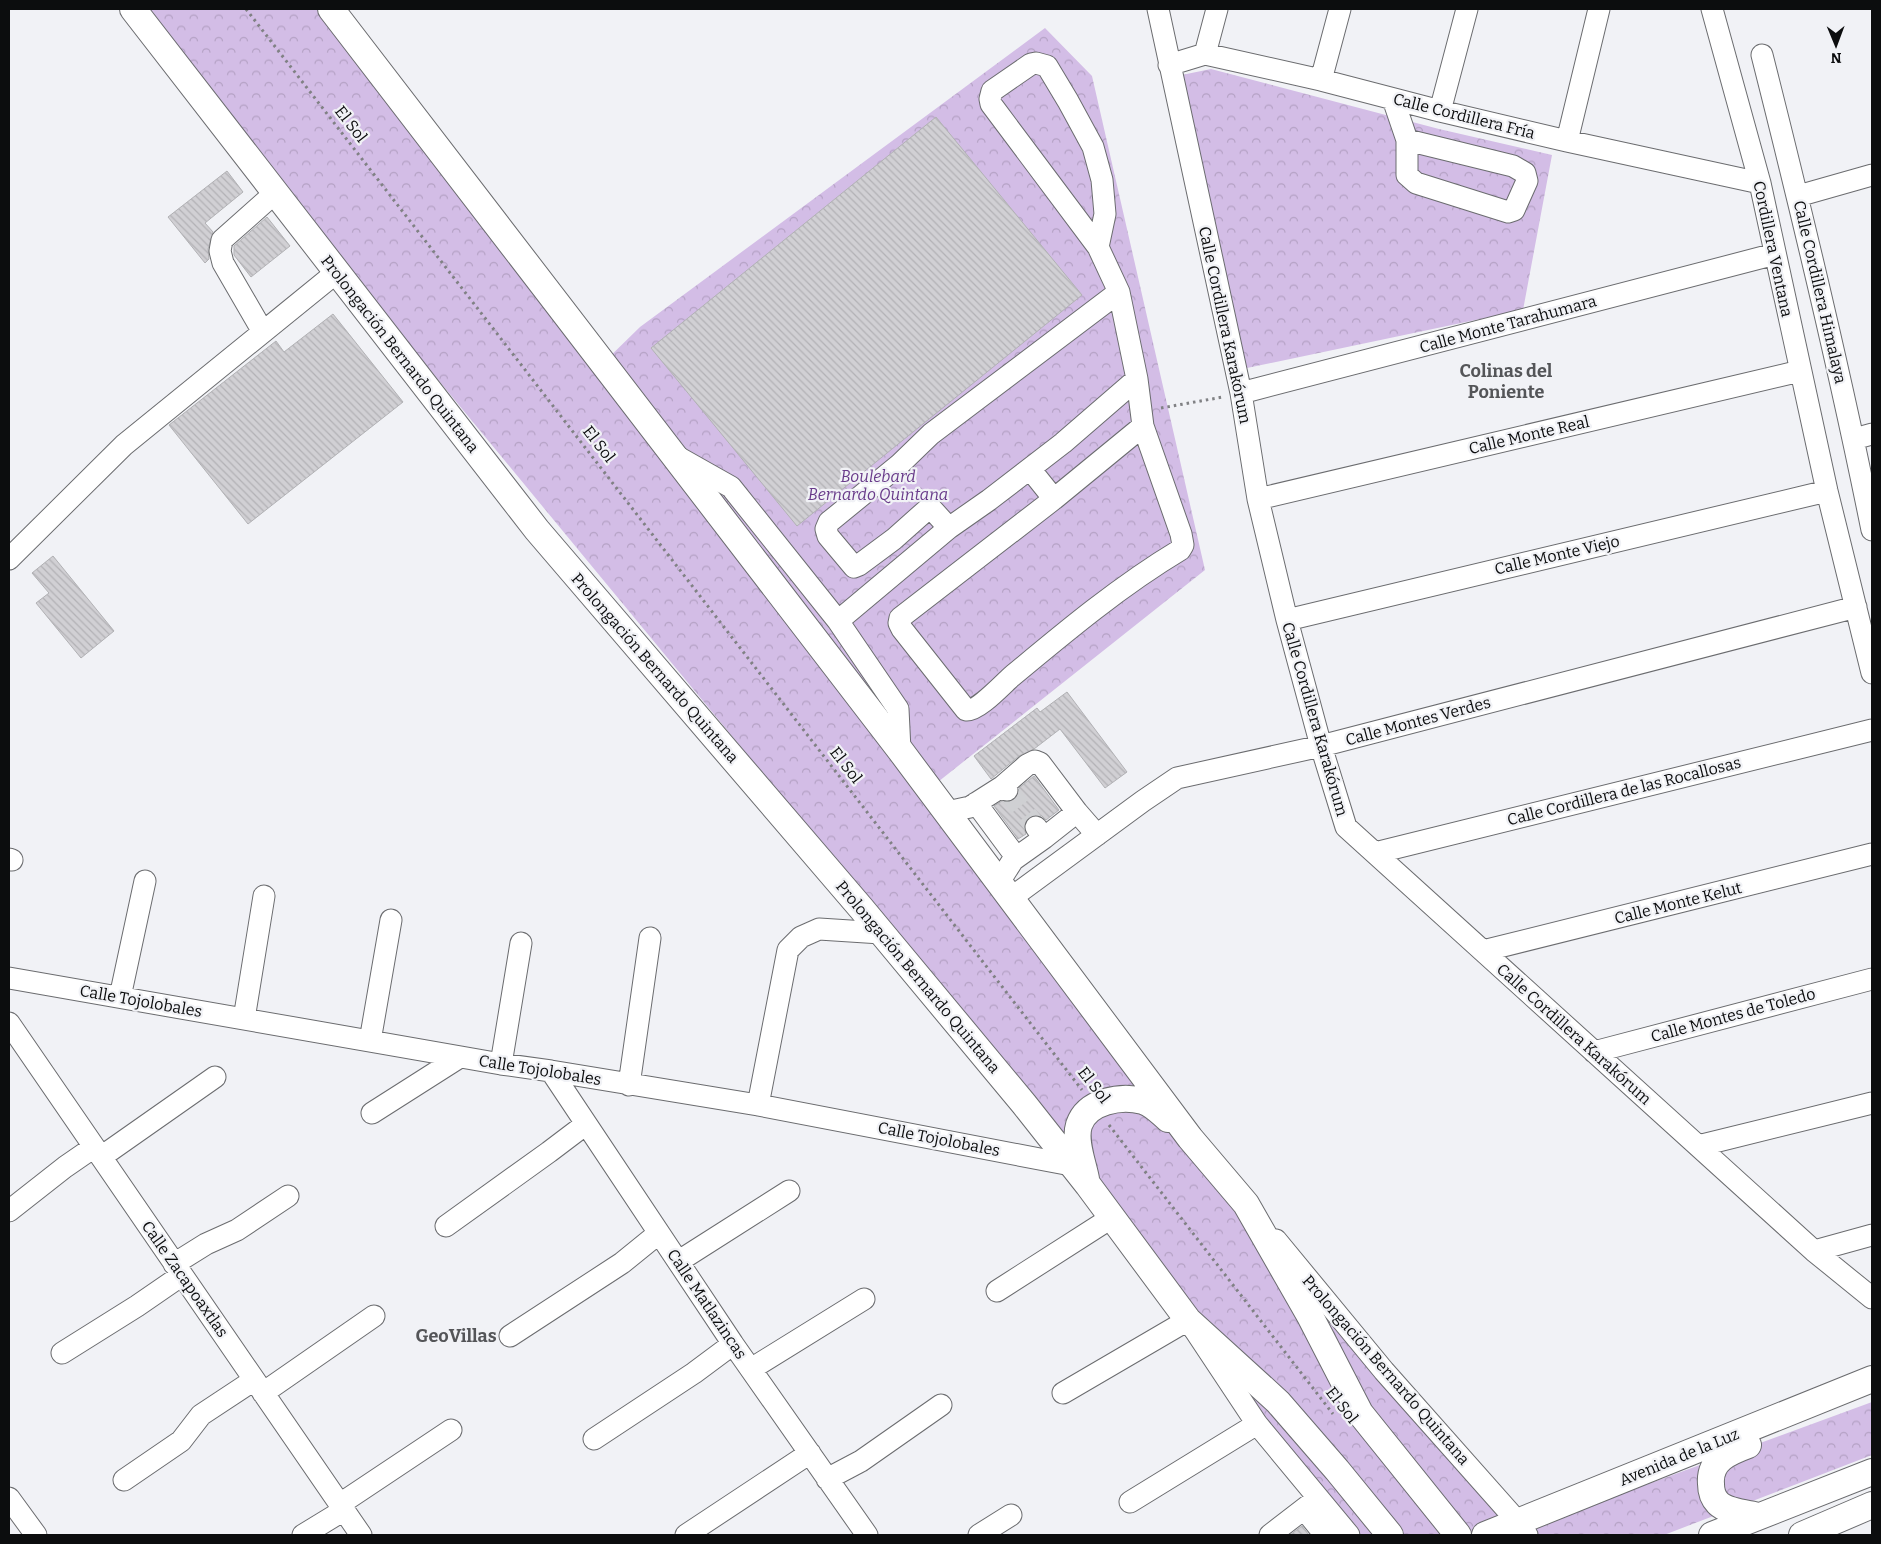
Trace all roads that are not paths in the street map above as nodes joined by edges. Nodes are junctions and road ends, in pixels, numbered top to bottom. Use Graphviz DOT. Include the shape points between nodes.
graph roads {
  1 [pos="133,9"];
  2 [pos="331,9"];
  3 [pos="1158,9"];
  4 [pos="1217,9"];
  5 [pos="1340,9"];
  6 [pos="1467,9"];
  7 [pos="1599,9"];
  8 [pos="1712,9"];
  9 [pos="1205,54"];
  10 [pos="1762,55"];
  11 [pos="1169,65"];
  12 [pos="1322,80"];
  13 [pos="1393,99"];
  14 [pos="1440,111"];
  15 [pos="1407,140"];
  16 [pos="1567,141"];
  17 [pos="1872,175"];
  18 [pos="1760,183"];
  19 [pos="275,193"];
  20 [pos="1798,196"];
  21 [pos="1098,247"];
  22 [pos="1775,254"];
  23 [pos="337,272"];
  24 [pos="1119,292"];
  25 [pos="263,332"];
  26 [pos="1800,371"];
  27 [pos="1137,379"];
  28 [pos="1241,393"];
  29 [pos="1142,419"];
  30 [pos="1863,436"];
  31 [pos="673,454"];
  32 [pos="1030,468"];
  33 [pos="1827,491"];
  34 [pos="1054,499"];
  35 [pos="1258,499"];
  36 [pos="949,528"];
  37 [pos="1872,530"];
  38 [pos="9,559"];
  39 [pos="1856,607"];
  40 [pos="1286,620"];
  41 [pos="838,621"];
  42 [pos="1872,673"];
  43 [pos="1872,730"];
  44 [pos="1321,746"];
  45 [pos="900,750"];
  46 [pos="976,802"];
  47 [pos="947,812"];
  48 [pos="1077,812"];
  49 [pos="1097,835"];
  50 [pos="1376,853"];
  51 [pos="1872,854"];
  52 [pos="1016,857"];
  53 [pos="145,881"];
  54 [pos="1005,890"];
  55 [pos="264,896"];
  56 [pos="391,920"];
  57 [pos="881,934"];
  58 [pos="650,938"];
  59 [pos="521,943"];
  60 [pos="1483,951"];
  61 [pos="9,978"];
  62 [pos="1872,979"];
  63 [pos="120,997"];
  64 [pos="244,1019"];
  65 [pos="12,1036"];
  66 [pos="370,1041"];
  67 [pos="1594,1052"];
  68 [pos="460,1057"];
  69 [pos="501,1064"];
  70 [pos="551,1071"];
  71 [pos="215,1077"];
  72 [pos="629,1085"];
  73 [pos="1872,1103"];
  74 [pos="758,1105"];
  75 [pos="372,1113"];
  76 [pos="586,1124"];
  77 [pos="1190,1138"];
  78 [pos="1698,1146"];
  79 [pos="97,1152"];
  80 [pos="1071,1165"];
  81 [pos="1088,1185"];
  82 [pos="789,1191"];
  83 [pos="288,1196"];
  84 [pos="1246,1204"];
  85 [pos="9,1211"];
  86 [pos="1111,1218"];
  87 [pos="446,1226"];
  88 [pos="659,1233"];
  89 [pos="1872,1235"];
  90 [pos="1814,1251"];
  91 [pos="678,1261"];
  92 [pos="178,1269"];
  93 [pos="997,1291"];
  94 [pos="1872,1298"];
  95 [pos="864,1299"];
  96 [pos="374,1316"];
  97 [pos="1188,1320"];
  98 [pos="510,1336"];
  99 [pos="733,1344"];
  100 [pos="62,1353"];
  101 [pos="751,1369"];
  102 [pos="1872,1379"];
  103 [pos="1872,1386"];
  104 [pos="259,1387"];
  105 [pos="1063,1393"];
  106 [pos="941,1405"];
  107 [pos="1257,1424"];
  108 [pos="451,1430"];
  109 [pos="594,1439"];
  110 [pos="810,1453"];
  111 [pos="1872,1472"];
  112 [pos="827,1479"];
  113 [pos="124,1480"];
  114 [pos="9,1498"];
  115 [pos="1130,1502"];
  116 [pos="1311,1503"];
  117 [pos="1872,1506"];
  118 [pos="342,1507"];
  119 [pos="1011,1515"];
  120 [pos="1759,1516"];
  121 [pos="1523,1529"];
  122 [pos="1338,1533"];
  123 [pos="36,1535"];
  124 [pos="303,1535"];
  125 [pos="361,1535"];
  126 [pos="686,1535"];
  127 [pos="867,1535"];
  128 [pos="979,1535"];
  129 [pos="1270,1535"];
  130 [pos="1390,1535"];
  131 [pos="1458,1535"];
  132 [pos="1485,1535"];
  133 [pos="1712,1535"];
  134 [pos="1802,1535"];
  1 -- 19 [label="main road, Prolongación Bernardo Quintana"];
  2 -- 31 [label="main road, Prolongación Bernardo Quintana"];
  3 -- 11 [label="street, Calle Cordillera Karakórum"];
  4 -- 9 [label="street"];
  5 -- 12 [label="street"];
  6 -- 14 [label="street"];
  7 -- 16 [label="street"];
  8 -- 18 [label="street, Cordillera Ventana"];
  9 -- 11 [label="street, Calle Cordillera Fría"];
  9 -- 12 [label="street, Calle Cordillera Fría"];
  10 -- 20 [label="street, Calle Cordillera Himalaya"];
  11 -- 28 [label="street, Calle Cordillera Karakórum"];
  12 -- 13 [label="street, Calle Cordillera Fría"];
  13 -- 14 [label="street, Calle Cordillera Fría"];
  13 -- 15 [label="street"];
  14 -- 16 [label="street, Calle Cordillera Fría"];
  15 -- 15 [label="street" via="1407,176 1416,183 1508,212 1514,210 1527,181 1526,173 1513,166"];
  16 -- 18 [label="street, Calle Cordillera Fría"];
  17 -- 20 [label="street"];
  18 -- 22 [label="street, Cordillera Ventana"];
  19 -- 23 [label="main road, Prolongación Bernardo Quintana"];
  19 -- 25 [label="street" via="222,240 220,251 222,263"];
  20 -- 30 [label="street, Calle Cordillera Himalaya"];
  21 -- 21 [label="street" via="1106,214 1102,180 1092,147 1047,66 1031,64 992,91 991,104"];
  21 -- 24 [label="street"];
  22 -- 26 [label="street, Cordillera Ventana"];
  22 -- 28 [label="street, Calle Monte Tarahumara"];
  23 -- 25 [label="street"];
  23 -- 57 [label="main road, Prolongación Bernardo Quintana" via="537,530"];
  24 -- 27 [label="street"];
  24 -- 36 [label="street" via="931,434 899,465 829,522 826,529 828,536 854,567 894,539 930,507"];
  25 -- 38 [label="street" via="124,445"];
  26 -- 33 [label="street, Cordillera Ventana"];
  26 -- 35 [label="street, Calle Monte Real"];
  27 -- 29 [label="street"];
  27 -- 32 [label="street"];
  28 -- 35 [label="street, Calle Cordillera Karakórum"];
  29 -- 34 [label="street"];
  29 -- 34 [label="street" via="1181,534 1180,550 1124,588 975,709 968,711 902,629 900,618"];
  30 -- 37 [label="street, Calle Cordillera Himalaya"];
  31 -- 41 [label="street" via="731,487"];
  31 -- 45 [label="main road, Prolongación Bernardo Quintana"];
  32 -- 34 [label="street"];
  32 -- 36 [label="street"];
  33 -- 39 [label="street"];
  33 -- 40 [label="street, Calle Monte Viejo"];
  35 -- 40 [label="street, Calle Cordillera Karakórum"];
  36 -- 41 [label="street"];
  39 -- 42 [label="street"];
  39 -- 44 [label="street, Calle Montes Verdes"];
  40 -- 44 [label="street, Calle Cordillera Karakórum"];
  41 -- 45 [label="street" via="898,709"];
  43 -- 50 [label="street, Calle Cordillera de las Rocallosas"];
  44 -- 49 [label="street, Calle Montes Verdes" via="1177,778"];
  44 -- 50 [label="street, Calle Cordillera Karakórum" via="1346,826"];
  45 -- 47 [label="main road, Prolongación Bernardo Quintana"];
  46 -- 47 [label="street" via="970,808"];
  46 -- 48 [label="street" via="1005,788 1035,761 1040,763"];
  46 -- 52 [label="street"];
  47 -- 54 [label="main road, Prolongación Bernardo Quintana"];
  48 -- 49 [label="street"];
  48 -- 52 [label="street" via="1040,832"];
  49 -- 54 [label="street, Calle Montes Verdes"];
  50 -- 60 [label="street, Calle Cordillera Karakórum"];
  51 -- 60 [label="street, Calle Monte Kelut"];
  52 -- 54 [label="street" via="1012,860"];
  53 -- 63 [label="street"];
  54 -- 77 [label="main road, Prolongación Bernardo Quintana"];
  55 -- 64 [label="street"];
  56 -- 66 [label="street"];
  57 -- 74 [label="street" via="819,929 801,937 788,950"];
  57 -- 80 [label="main road, Prolongación Bernardo Quintana"];
  58 -- 72 [label="street"];
  59 -- 69 [label="street"];
  60 -- 67 [label="street, Calle Cordillera Karakórum"];
  61 -- 63 [label="street, Calle Tojolobales"];
  62 -- 67 [label="street, Calle Montes de Toledo"];
  63 -- 64 [label="street, Calle Tojolobales"];
  64 -- 66 [label="street, Calle Tojolobales"];
  65 -- 79 [label="street, Calle Zacapoaxtlas"];
  66 -- 68 [label="street, Calle Tojolobales"];
  67 -- 78 [label="street, Calle Cordillera Karakórum"];
  68 -- 69 [label="street, Calle Tojolobales"];
  68 -- 75 [label="street"];
  69 -- 70 [label="street, Calle Tojolobales"];
  70 -- 72 [label="street, Calle Tojolobales"];
  70 -- 76 [label="street, Calle Matlazincas"];
  71 -- 79 [label="street"];
  72 -- 74 [label="street, Calle Tojolobales"];
  73 -- 78 [label="street"];
  74 -- 80 [label="street, Calle Tojolobales"];
  76 -- 87 [label="street"];
  76 -- 88 [label="street, Calle Matlazincas"];
  77 -- 81 [label="main road" via="1144,1101 1125,1098 1094,1106 1082,1120 1078,1136"];
  77 -- 84 [label="main road, Prolongación Bernardo Quintana"];
  78 -- 90 [label="street, Calle Cordillera Karakórum"];
  79 -- 85 [label="street" via="65,1167"];
  79 -- 92 [label="street, Calle Zacapoaxtlas"];
  80 -- 81 [label="main road, Prolongación Bernardo Quintana"];
  81 -- 86 [label="main road, Prolongación Bernardo Quintana"];
  82 -- 91 [label="street"];
  83 -- 92 [label="street" via="237,1230 206,1244"];
  84 -- 121 [label="street, Prolongación Bernardo Quintana" via="1384,1371"];
  84 -- 131 [label="main road, Prolongación Bernardo Quintana" via="1310,1316 1360,1414"];
  86 -- 93 [label="street"];
  86 -- 97 [label="main road, Prolongación Bernardo Quintana"];
  88 -- 91 [label="street, Calle Matlazincas"];
  88 -- 98 [label="street" via="622,1263"];
  89 -- 90 [label="street"];
  90 -- 94 [label="street, Calle Cordillera Karakórum"];
  91 -- 99 [label="street, Calle Matlazincas"];
  92 -- 100 [label="street" via="137,1306"];
  92 -- 104 [label="street, Calle Zacapoaxtlas"];
  95 -- 101 [label="street"];
  96 -- 104 [label="street"];
  97 -- 105 [label="street"];
  97 -- 107 [label="street, Prolongación Bernardo Quintana"];
  97 -- 130 [label="main road, Prolongación Bernardo Quintana" via="1278,1402"];
  99 -- 101 [label="street, Calle Matlazincas"];
  99 -- 109 [label="street"];
  101 -- 110 [label="street, Calle Matlazincas"];
  102 -- 121 [label="main road, Avenida de la Luz"];
  103 -- 120 [label="main road" via="1856,1400 1720,1458 1710,1478 1718,1504"];
  104 -- 113 [label="street" via="201,1415 182,1441"];
  104 -- 118 [label="street, Calle Zacapoaxtlas"];
  106 -- 112 [label="street" via="861,1461"];
  107 -- 115 [label="street"];
  107 -- 116 [label="street, Prolongación Bernardo Quintana"];
  108 -- 118 [label="street"];
  110 -- 112 [label="street, Calle Matlazincas"];
  110 -- 126 [label="street"];
  111 -- 120 [label="main road"];
  112 -- 127 [label="street, Calle Matlazincas"];
  114 -- 123 [label="street"];
  116 -- 122 [label="street, Prolongación Bernardo Quintana"];
  116 -- 129 [label="street"];
  117 -- 134 [label="main road"];
  118 -- 124 [label="street"];
  118 -- 125 [label="street, Calle Zacapoaxtlas"];
  119 -- 128 [label="street"];
  120 -- 133 [label="main road"];
  121 -- 132 [label="main road, Avenida de la Luz"];
}
